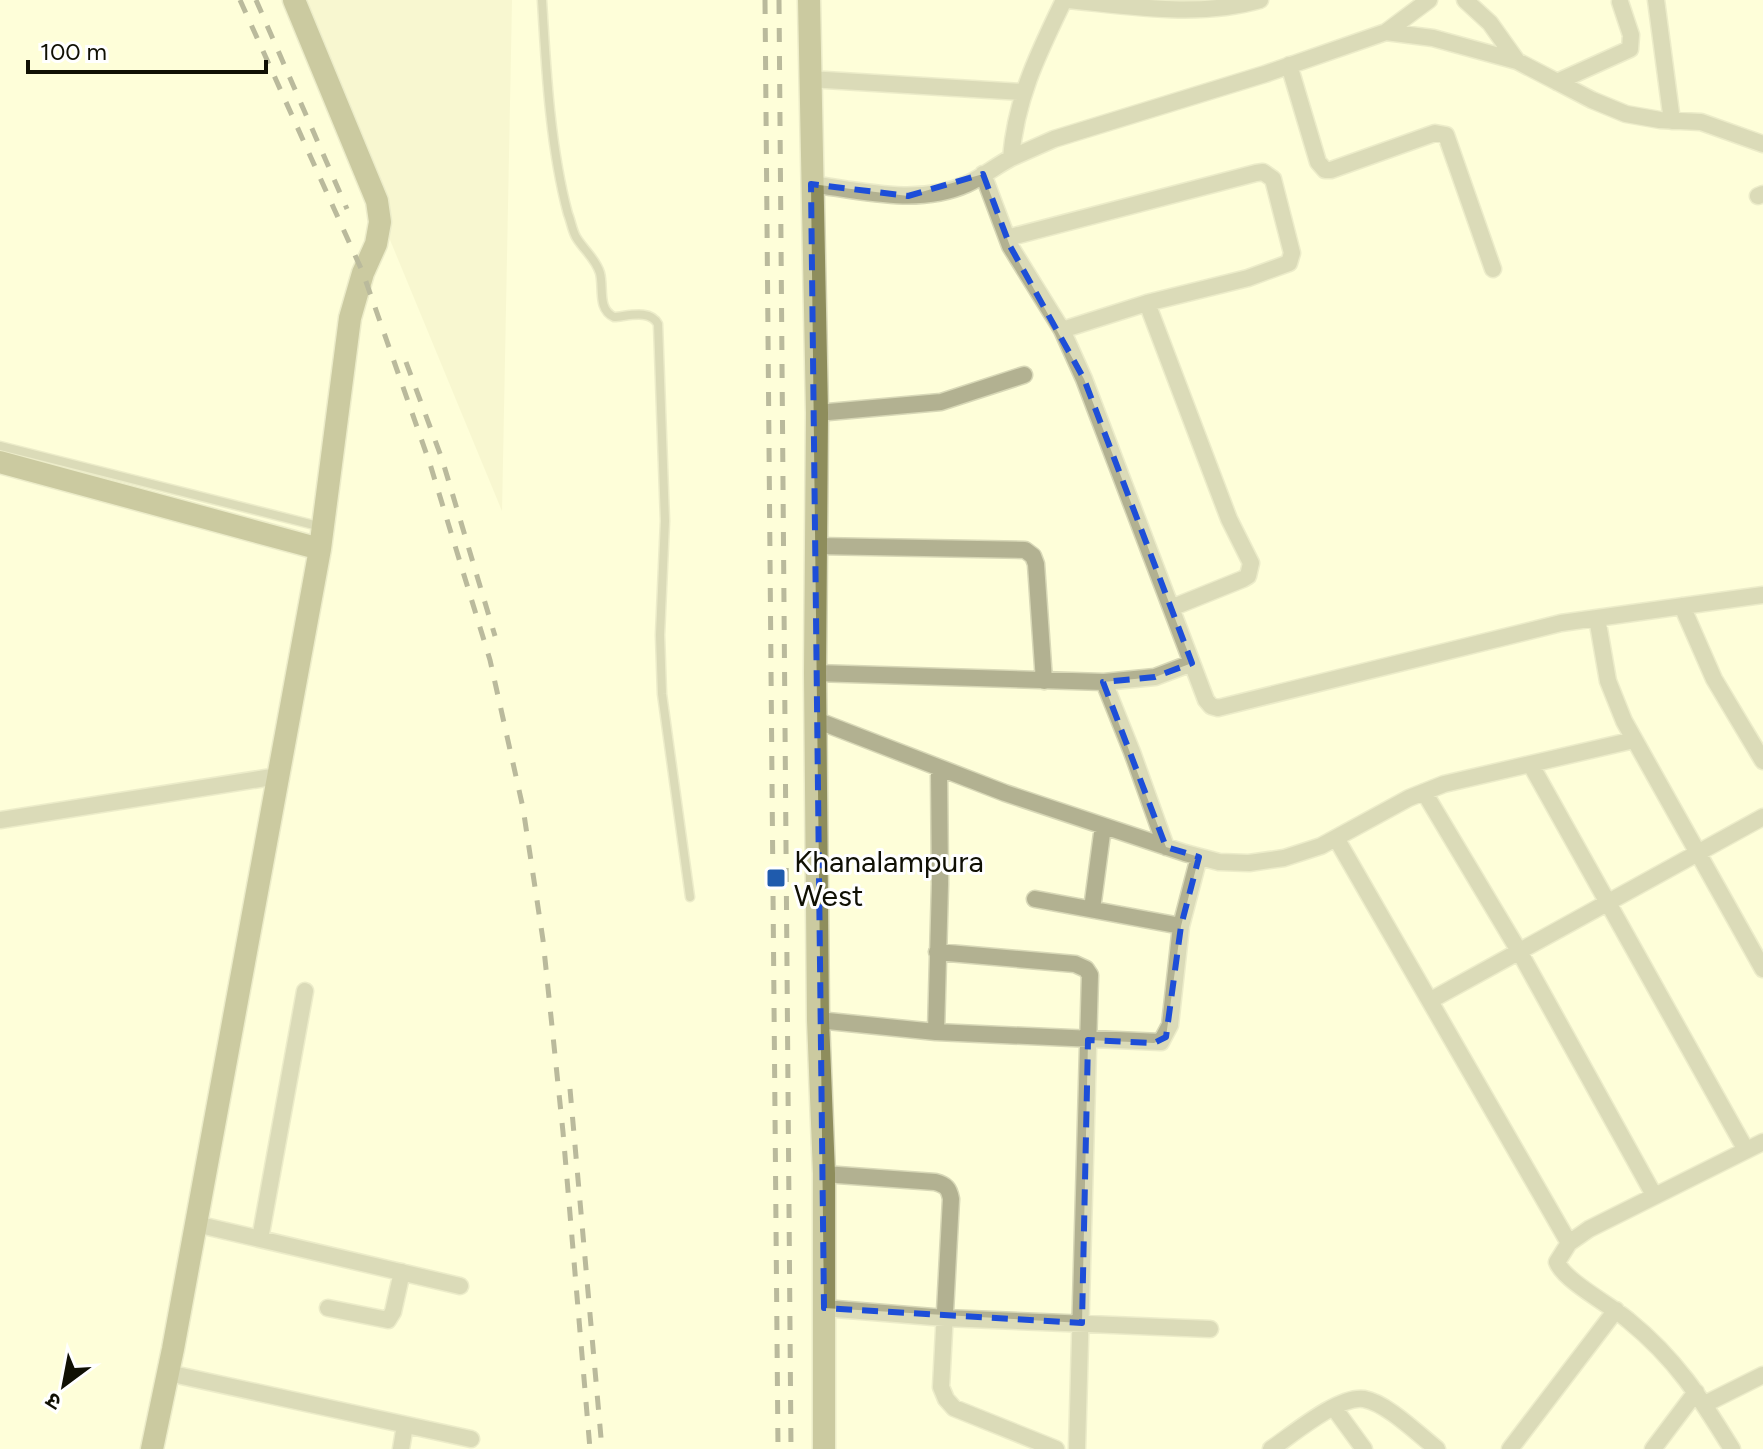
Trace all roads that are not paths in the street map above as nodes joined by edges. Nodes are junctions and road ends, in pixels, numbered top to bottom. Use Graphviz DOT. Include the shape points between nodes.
graph roads {
  1 [pos="294,0"];
  2 [pos="542,0"];
  3 [pos="809,0"];
  4 [pos="1066,0"];
  5 [pos="1260,0"];
  6 [pos="1429,0"];
  7 [pos="1465,0"];
  8 [pos="1656,0"];
  9 [pos="1620,2"];
  10 [pos="1386,32"];
  11 [pos="1517,61"];
  12 [pos="1289,65"];
  13 [pos="809,79"];
  14 [pos="1557,82"];
  15 [pos="1023,92"];
  16 [pos="1672,121"];
  17 [pos="1763,144"];
  18 [pos="1011,158"];
  19 [pos="983,174"];
  20 [pos="811,184"];
  21 [pos="1007,238"];
  22 [pos="1493,269"];
  23 [pos="1147,303"];
  24 [pos="1062,330"];
  25 [pos="1024,375"];
  26 [pos="817,413"];
  27 [pos="0,446"];
  28 [pos="0,462"];
  29 [pos="321,538"];
  30 [pos="817,546"];
  31 [pos="1763,595"];
  32 [pos="1682,606"];
  33 [pos="1171,608"];
  34 [pos="1597,618"];
  35 [pos="1192,663"];
  36 [pos="815,673"];
  37 [pos="1044,681"];
  38 [pos="1104,682"];
  39 [pos="816,720"];
  40 [pos="1634,740"];
  41 [pos="1763,761"];
  42 [pos="1531,765"];
  43 [pos="939,770"];
  44 [pos="278,776"];
  45 [pos="1424,792"];
  46 [pos="1763,817"];
  47 [pos="0,820"];
  48 [pos="1103,826"];
  49 [pos="1336,838"];
  50 [pos="1166,847"];
  51 [pos="1697,852"];
  52 [pos="1199,857"];
  53 [pos="690,897"];
  54 [pos="1035,899"];
  55 [pos="1607,901"];
  56 [pos="1092,909"];
  57 [pos="1181,926"];
  58 [pos="1519,951"];
  59 [pos="937,952"];
  60 [pos="1763,969"];
  61 [pos="305,991"];
  62 [pos="1431,1000"];
  63 [pos="818,1020"];
  64 [pos="936,1032"];
  65 [pos="1088,1040"];
  66 [pos="1763,1142"];
  67 [pos="1746,1150"];
  68 [pos="824,1174"];
  69 [pos="1654,1195"];
  70 [pos="196,1224"];
  71 [pos="260,1239"];
  72 [pos="1569,1243"];
  73 [pos="402,1272"];
  74 [pos="460,1286"];
  75 [pos="328,1308"];
  76 [pos="824,1308"];
  77 [pos="1616,1310"];
  78 [pos="945,1318"];
  79 [pos="1082,1323"];
  80 [pos="1210,1329"];
  81 [pos="168,1373"];
  82 [pos="1763,1375"];
  83 [pos="1700,1398"];
  84 [pos="1334,1408"];
  85 [pos="405,1425"];
  86 [pos="471,1439"];
  87 [pos="152,1449"];
  88 [pos="401,1449"];
  89 [pos="824,1449"];
  90 [pos="1056,1449"];
  91 [pos="1077,1449"];
  92 [pos="1271,1449"];
  93 [pos="1364,1449"];
  94 [pos="1437,1449"];
  95 [pos="1510,1449"];
  96 [pos="1653,1449"];
  97 [pos="1732,1449"];
  1 -- 29 [label="street" via="377,201 380,222 350,318"];
  2 -- 53 [label="lane" via="557,151 575,235 600,272 609,315 649,315 658,324 665,521 662,694"];
  3 -- 13 [label="street"];
  4 -- 5 [label="street" via="1187,8"];
  4 -- 15 [label="street"];
  6 -- 10 [label="street"];
  7 -- 11 [label="street" via="1490,23"];
  8 -- 16 [label="street"];
  9 -- 14 [label="street" via="1630,49"];
  10 -- 11 [label="street" via="1433,38"];
  10 -- 12 [label="street"];
  11 -- 14 [label="street"];
  12 -- 18 [label="street" via="1054,139"];
  12 -- 22 [label="street" via="1318,162 1325,170 1435,133 1446,135"];
  13 -- 15 [label="street"];
  13 -- 20 [label="street"];
  14 -- 16 [label="street" via="1626,114"];
  15 -- 18 [label="street"];
  16 -- 17 [label="street" via="1701,122"];
  18 -- 19 [label="street"];
  19 -- 20 [label="street" via="945,191 908,196"];
  19 -- 21 [label="street"];
  20 -- 26 [label="street"];
  21 -- 23 [label="street" via="1256,173 1269,174 1292,253 1289,263"];
  21 -- 24 [label="street"];
  23 -- 24 [label="street"];
  23 -- 33 [label="street" via="1229,519 1251,563 1243,579"];
  24 -- 33 [label="street"];
  25 -- 26 [label="street" via="941,402"];
  26 -- 30 [label="street"];
  27 -- 29 [label="lane"];
  28 -- 29 [label="street"];
  29 -- 44 [label="street"];
  30 -- 36 [label="street"];
  30 -- 37 [label="street" via="1025,550 1036,564"];
  31 -- 32 [label="street"];
  32 -- 34 [label="street"];
  32 -- 41 [label="street" via="1714,679"];
  33 -- 35 [label="street"];
  34 -- 35 [label="street" via="1218,708 1206,700"];
  34 -- 40 [label="street" via="1608,681"];
  35 -- 38 [label="street" via="1155,677"];
  36 -- 37 [label="street"];
  36 -- 39 [label="street"];
  37 -- 38 [label="street"];
  38 -- 50 [label="street"];
  39 -- 43 [label="street"];
  39 -- 63 [label="street"];
  40 -- 42 [label="street"];
  40 -- 51 [label="street"];
  42 -- 45 [label="street"];
  42 -- 55 [label="street"];
  43 -- 48 [label="street"];
  43 -- 59 [label="street"];
  44 -- 47 [label="street"];
  44 -- 70 [label="street"];
  45 -- 49 [label="street"];
  45 -- 58 [label="street"];
  46 -- 51 [label="street"];
  48 -- 50 [label="street"];
  48 -- 56 [label="street"];
  49 -- 52 [label="street" via="1284,858 1249,863"];
  49 -- 62 [label="street"];
  50 -- 52 [label="street"];
  51 -- 55 [label="street"];
  51 -- 60 [label="street"];
  52 -- 57 [label="street"];
  54 -- 56 [label="street"];
  55 -- 58 [label="street"];
  55 -- 67 [label="street"];
  56 -- 57 [label="street"];
  57 -- 65 [label="street" via="1166,1037 1154,1043"];
  58 -- 62 [label="street"];
  58 -- 69 [label="street"];
  59 -- 64 [label="street"];
  59 -- 65 [label="street" via="1086,969"];
  61 -- 71 [label="street"];
  62 -- 72 [label="street"];
  63 -- 64 [label="street"];
  63 -- 68 [label="street"];
  64 -- 65 [label="street"];
  65 -- 79 [label="street"];
  66 -- 67 [label="street"];
  67 -- 69 [label="street"];
  68 -- 76 [label="street"];
  68 -- 78 [label="street" via="935,1182 950,1190"];
  69 -- 72 [label="street"];
  70 -- 71 [label="street"];
  70 -- 81 [label="street"];
  71 -- 73 [label="street"];
  72 -- 77 [label="street" via="1557,1262 1560,1269"];
  73 -- 74 [label="street"];
  73 -- 75 [label="street" via="388,1320"];
  76 -- 78 [label="street"];
  76 -- 89 [label="street"];
  77 -- 83 [label="street" via="1659,1345"];
  77 -- 95 [label="street"];
  78 -- 79 [label="street"];
  78 -- 90 [label="street" via="941,1387 946,1399 970,1416"];
  79 -- 80 [label="street"];
  79 -- 91 [label="street"];
  81 -- 85 [label="street"];
  81 -- 87 [label="street"];
  82 -- 83 [label="street"];
  83 -- 96 [label="street"];
  83 -- 97 [label="street"];
  84 -- 92 [label="street"];
  84 -- 93 [label="street"];
  84 -- 94 [label="street" via="1362,1399 1373,1402"];
  85 -- 86 [label="street"];
  85 -- 88 [label="street"];
}
